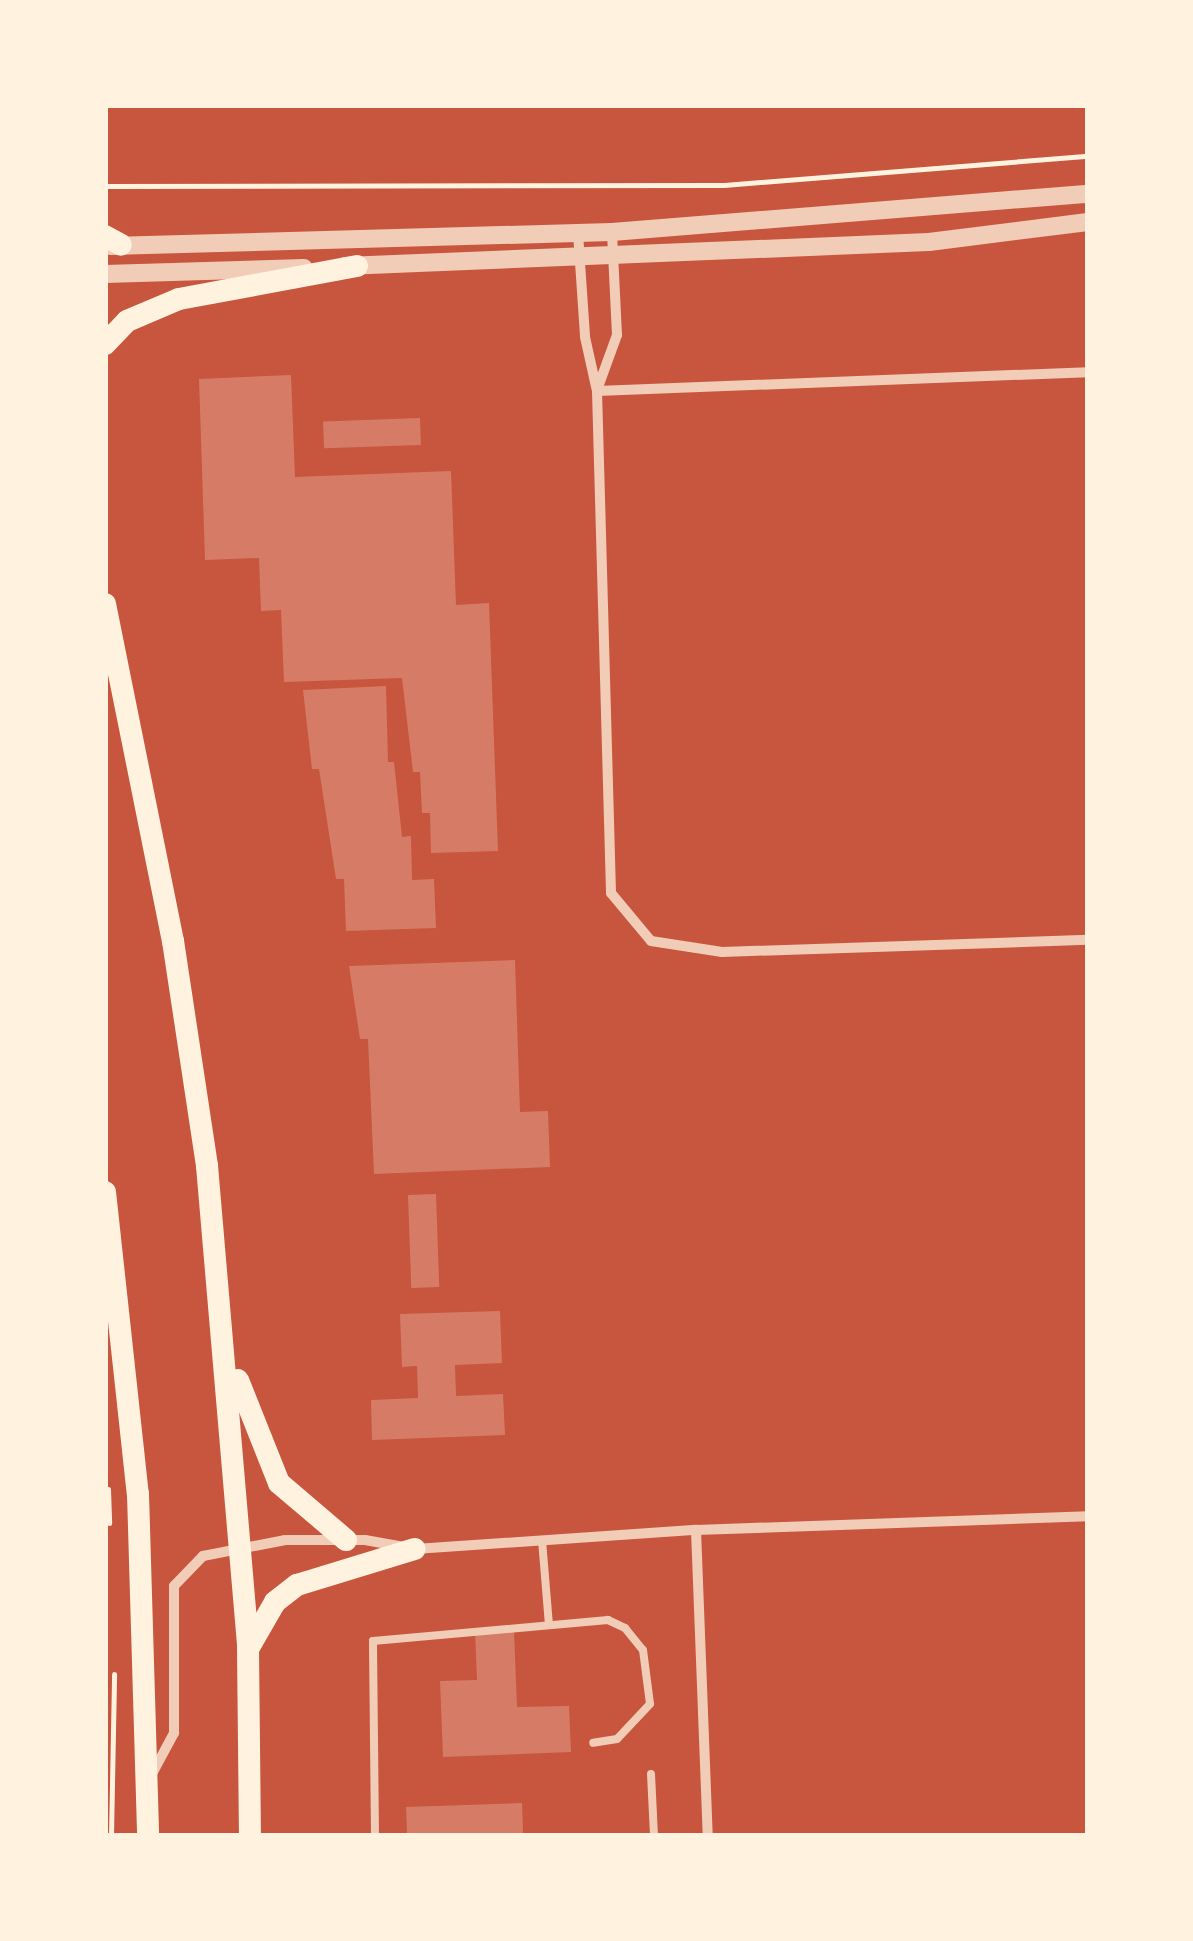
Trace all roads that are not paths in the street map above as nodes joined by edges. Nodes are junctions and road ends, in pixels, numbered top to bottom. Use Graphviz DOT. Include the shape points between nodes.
graph roads {
  1 [pos="1088,194"];
  2 [pos="1088,222"];
  3 [pos="612,232"];
  4 [pos="578,233"];
  5 [pos="110,242"];
  6 [pos="613,257"];
  7 [pos="579,258"];
  8 [pos="356,266"];
  9 [pos="105,274"];
  10 [pos="105,344"];
  11 [pos="1088,372"];
  12 [pos="597,391"];
  13 [pos="105,604"];
  14 [pos="1088,940"];
  15 [pos="105,1192"];
  16 [pos="226,1343"];
  17 [pos="1088,1516"];
  18 [pos="696,1530"];
  19 [pos="542,1539"];
  20 [pos="346,1540"];
  21 [pos="416,1549"];
  22 [pos="241,1550"];
  23 [pos="549,1625"];
  24 [pos="248,1649"];
  25 [pos="592,1743"];
  26 [pos="651,1774"];
  27 [pos="148,1782"];
  28 [pos="148,1836"];
  29 [pos="250,1836"];
  30 [pos="376,1836"];
  31 [pos="654,1836"];
  32 [pos="708,1836"];
  1 -- 3 [label="street"];
  2 -- 6 [label="street" via="929,242"];
  3 -- 4 [label="street"];
  3 -- 6 [label="street"];
  4 -- 5 [label="street"];
  4 -- 7 [label="street"];
  6 -- 7 [label="street"];
  6 -- 12 [label="street" via="617,336"];
  7 -- 8 [label="street"];
  7 -- 12 [label="street"];
  8 -- 9 [label="street"];
  8 -- 10 [label="main road" via="179,298 127,322"];
  11 -- 12 [label="street"];
  12 -- 14 [label="street" via="610,893 652,941 722,952"];
  13 -- 16 [label="main road" via="173,940"];
  15 -- 27 [label="main road" via="138,1494"];
  16 -- 20 [label="main road" via="266,1463 301,1506"];
  16 -- 22 [label="main road"];
  17 -- 18 [label="street"];
  18 -- 19 [label="street"];
  18 -- 32 [label="street"];
  19 -- 21 [label="street"];
  19 -- 23 [label="lane"];
  20 -- 21 [label="street"];
  20 -- 22 [label="street" via="285,1540"];
  21 -- 24 [label="main road" via="296,1584 275,1602"];
  22 -- 24 [label="main road"];
  22 -- 27 [label="street" via="203,1556 174,1586 174,1732"];
  23 -- 25 [label="lane" via="608,1620 643,1650 650,1704 616,1739"];
  23 -- 30 [label="lane" via="372,1640"];
  24 -- 29 [label="main road"];
  26 -- 31 [label="lane"];
  27 -- 28 [label="main road"];
}
